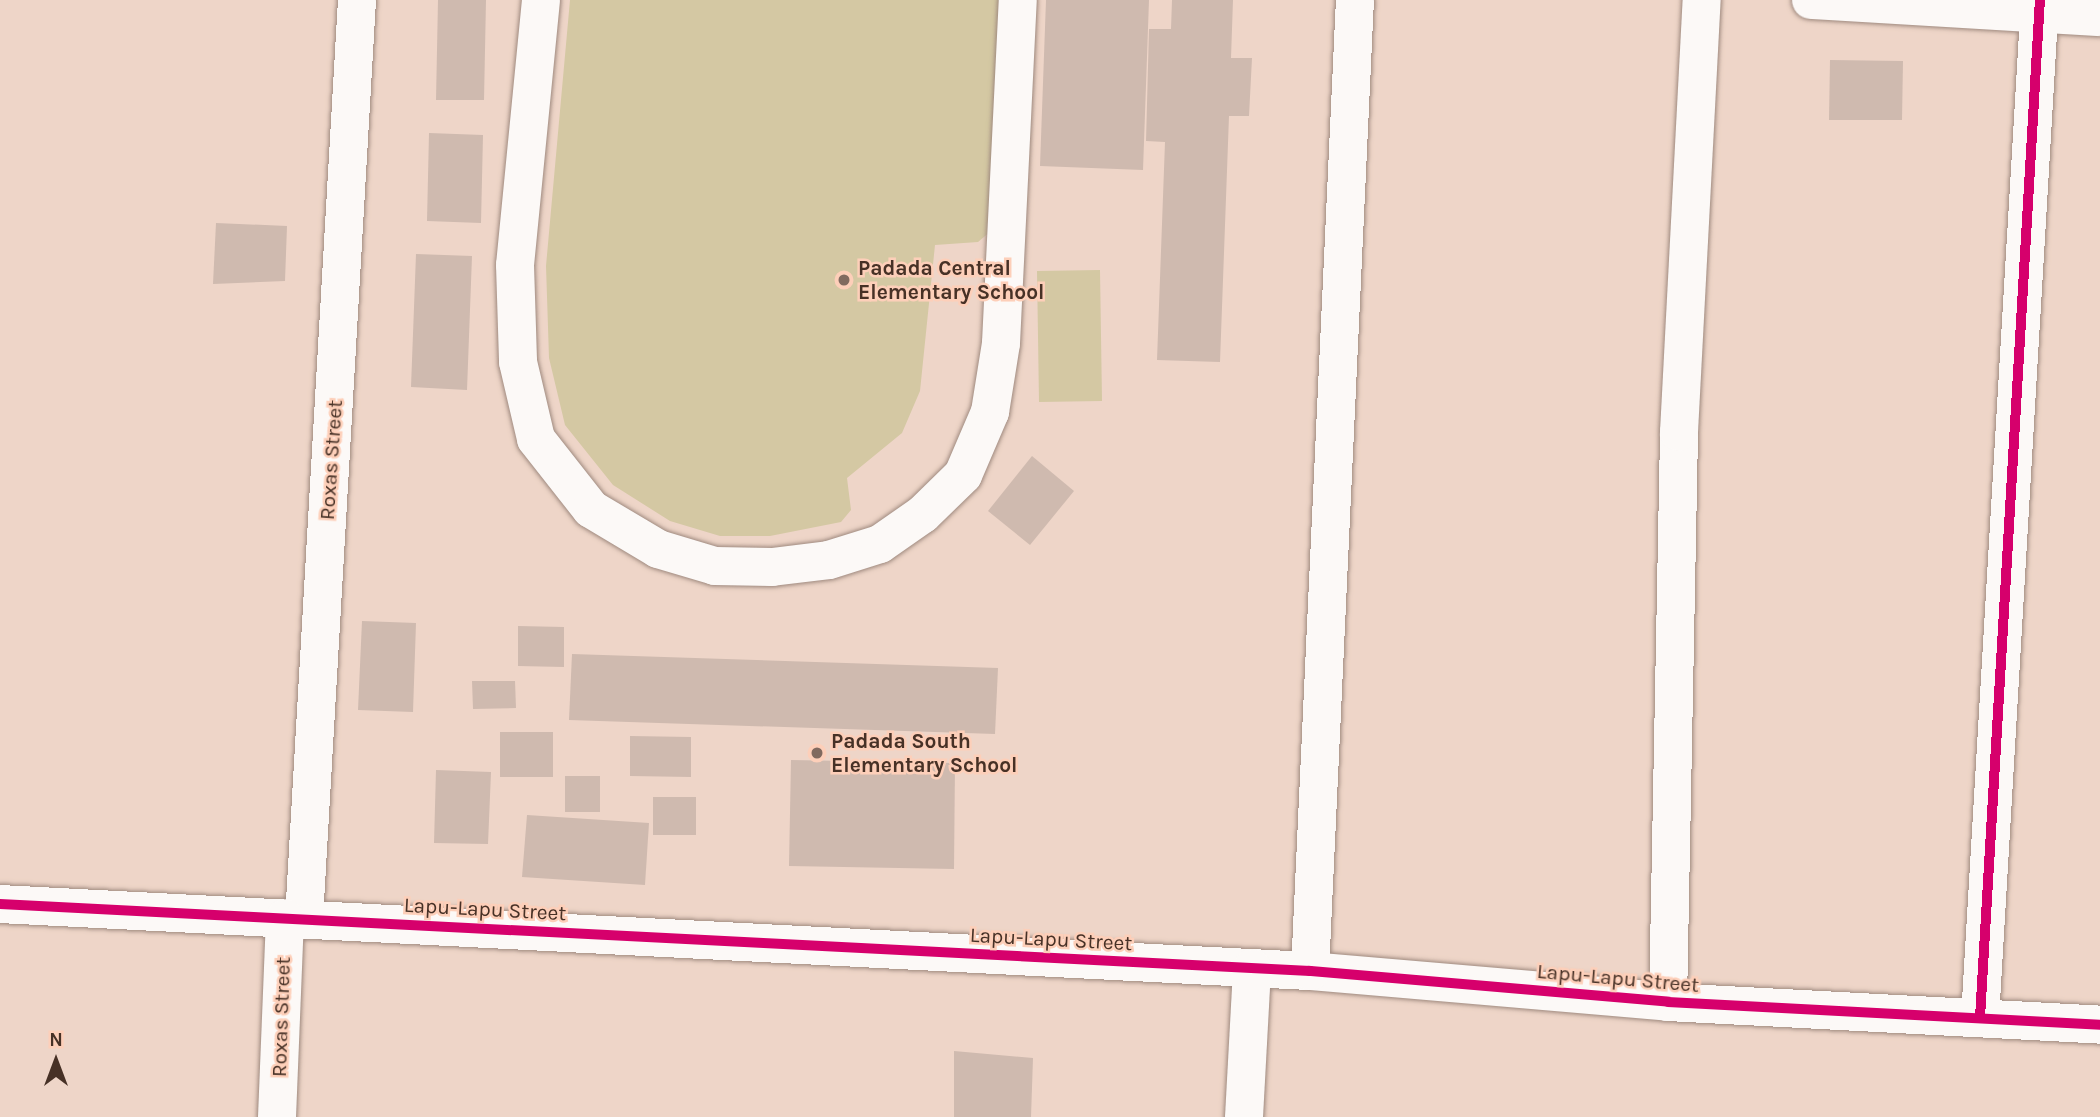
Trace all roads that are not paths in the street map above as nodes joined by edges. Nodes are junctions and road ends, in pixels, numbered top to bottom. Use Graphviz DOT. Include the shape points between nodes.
graph roads {
  1 [pos="357,0"];
  2 [pos="541,0"];
  3 [pos="1018,0"];
  4 [pos="1354,0"];
  5 [pos="1702,0"];
  6 [pos="1811,0"];
  7 [pos="2040,7"];
  8 [pos="2100,17"];
  9 [pos="0,904"];
  10 [pos="294,918"];
  11 [pos="1252,968"];
  12 [pos="1310,971"];
  13 [pos="1668,1002"];
  14 [pos="1979,1018"];
  15 [pos="2100,1024"];
  16 [pos="277,1117"];
  17 [pos="1244,1117"];
  1 -- 10 [label="street, Roxas Street"];
  2 -- 3 [label="street" via="516,265 518,362 536,439 591,509 658,549 715,566 772,567 829,560 880,544 923,514 963,475 990,411 1001,343"];
  4 -- 12 [label="street"];
  5 -- 13 [label="street" via="1679,432"];
  6 -- 7 [label="street"];
  7 -- 8 [label="street"];
  7 -- 14 [label="street"];
  9 -- 10 [label="street, Lapu-Lapu Street"];
  10 -- 11 [label="street, Lapu-Lapu Street"];
  10 -- 16 [label="street, Roxas Street"];
  11 -- 12 [label="street, Lapu-Lapu Street"];
  11 -- 17 [label="street"];
  12 -- 13 [label="street, Lapu-Lapu Street"];
  13 -- 14 [label="street, Lapu-Lapu Street"];
  14 -- 15 [label="street, Lapu-Lapu Street"];
}
